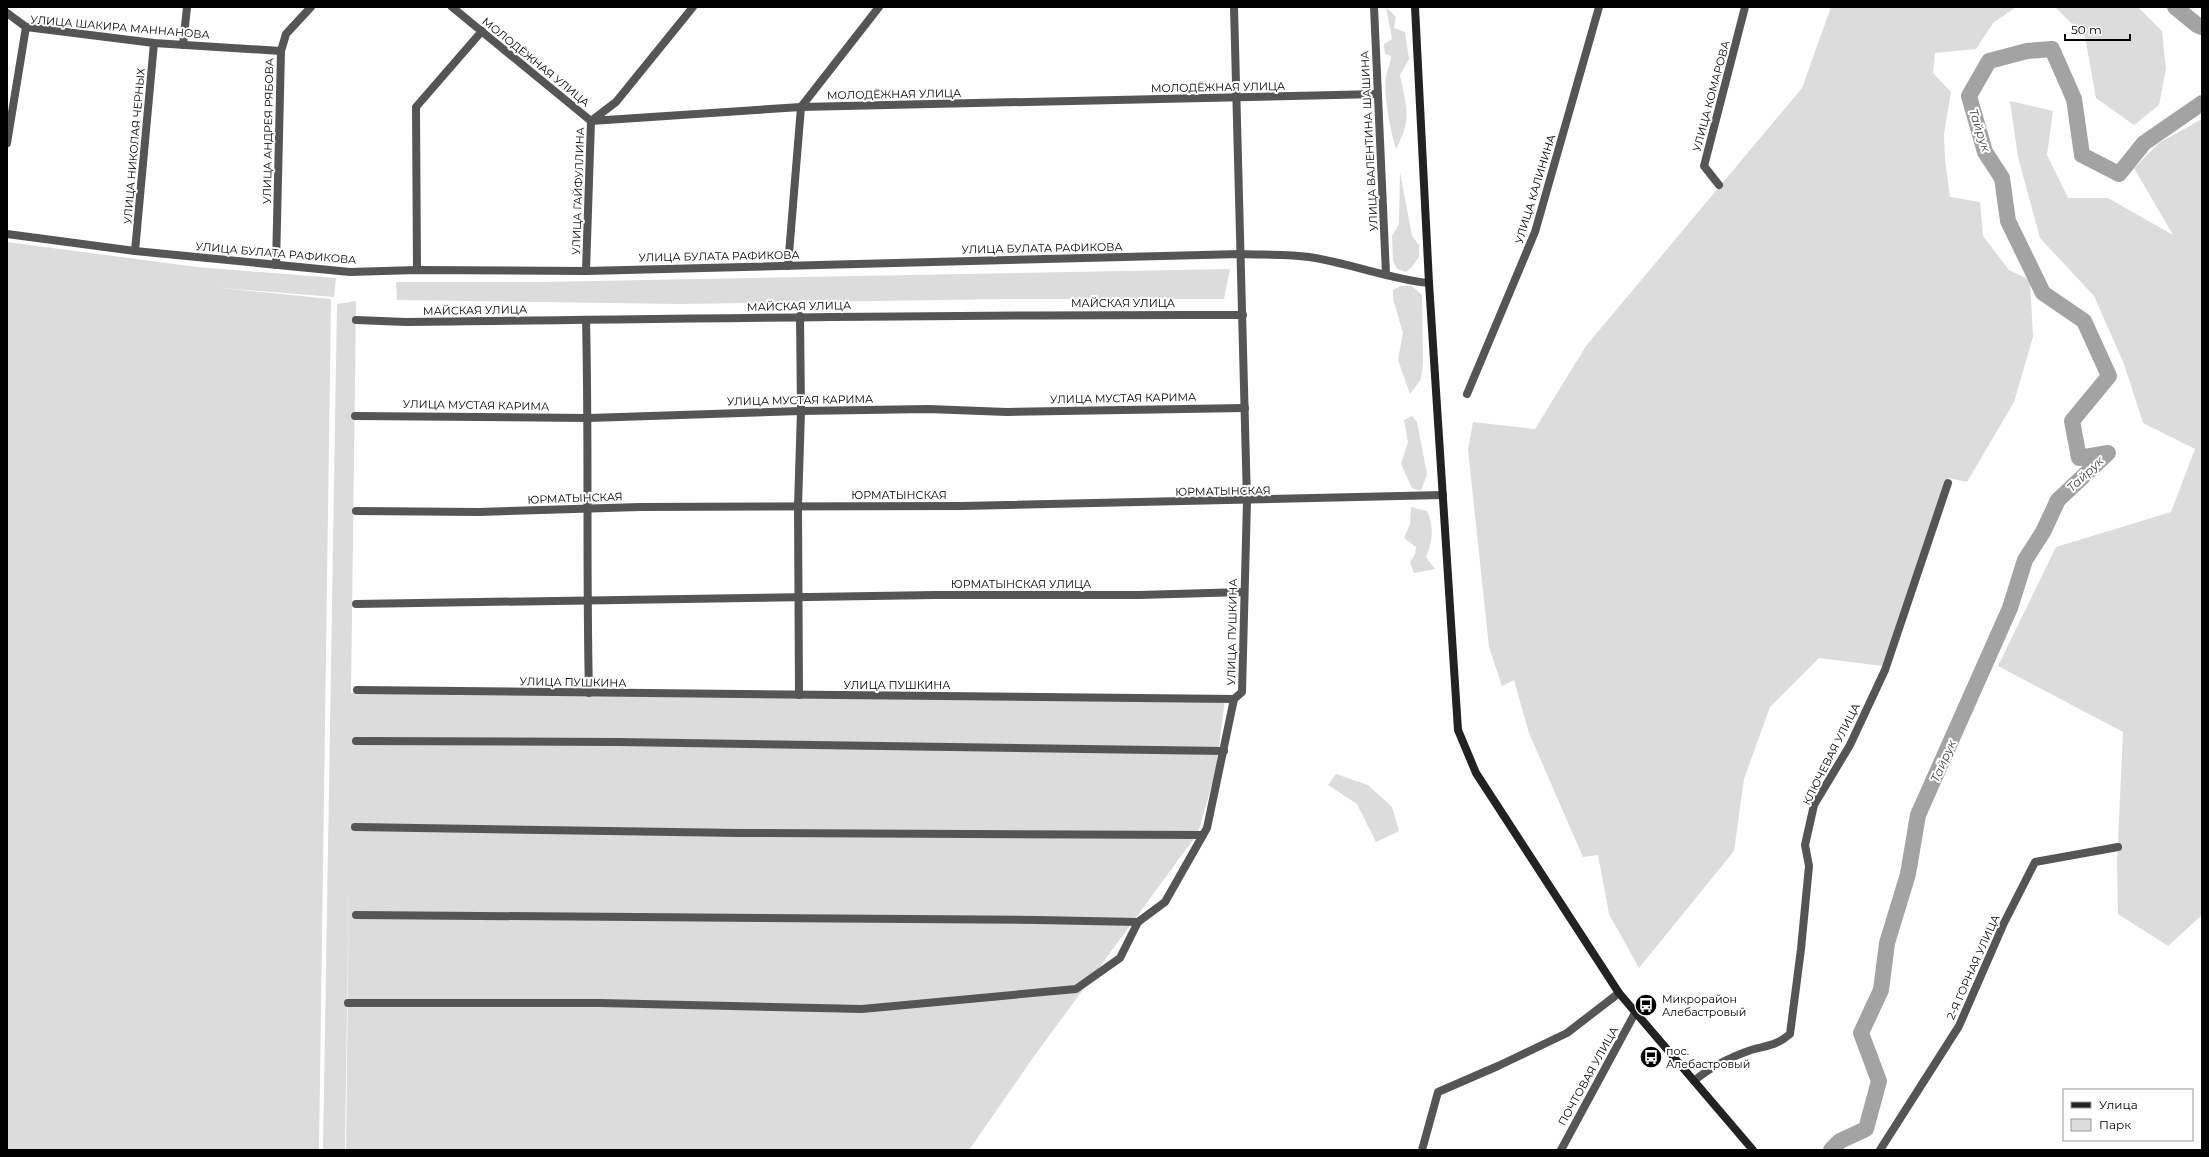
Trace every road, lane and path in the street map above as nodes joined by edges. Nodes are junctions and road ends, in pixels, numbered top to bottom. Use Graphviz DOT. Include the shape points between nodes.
graph roads {
  1 [pos="187,7"];
  2 [pos="311,7"];
  3 [pos="452,7"];
  4 [pos="693,7"];
  5 [pos="879,7"];
  6 [pos="1234,7"];
  7 [pos="1374,7"];
  8 [pos="1415,7"];
  9 [pos="1599,7"];
  10 [pos="1745,7"];
  11 [pos="7,13"];
  12 [pos="26,27"];
  13 [pos="482,31"];
  14 [pos="154,43"];
  15 [pos="183,45"];
  16 [pos="281,51"];
  17 [pos="1378,94"];
  18 [pos="1236,97"];
  19 [pos="801,107"];
  20 [pos="591,121"];
  21 [pos="7,143"];
  22 [pos="1719,185"];
  23 [pos="7,234"];
  24 [pos="135,251"];
  25 [pos="1241,254"];
  26 [pos="276,265"];
  27 [pos="788,266"];
  28 [pos="418,270"];
  29 [pos="586,271"];
  30 [pos="1386,274"];
  31 [pos="1429,283"];
  32 [pos="1243,315"];
  33 [pos="800,316"];
  34 [pos="356,320"];
  35 [pos="586,320"];
  36 [pos="1467,394"];
  37 [pos="1245,408"];
  38 [pos="801,411"];
  39 [pos="355,416"];
  40 [pos="589,418"];
  41 [pos="1948,483"];
  42 [pos="1443,496"];
  43 [pos="1247,501"];
  44 [pos="798,506"];
  45 [pos="588,508"];
  46 [pos="356,511"];
  47 [pos="1244,592"];
  48 [pos="799,597"];
  49 [pos="587,600"];
  50 [pos="356,604"];
  51 [pos="357,690"];
  52 [pos="590,693"];
  53 [pos="799,695"];
  54 [pos="1234,699"];
  55 [pos="356,740"];
  56 [pos="1224,751"];
  57 [pos="355,827"];
  58 [pos="1203,835"];
  59 [pos="2118,847"];
  60 [pos="356,915"];
  61 [pos="1138,922"];
  62 [pos="1620,993"];
  63 [pos="348,1003"];
  64 [pos="1635,1013"];
  65 [pos="1694,1081"];
  66 [pos="1422,1150"];
  67 [pos="1561,1150"];
  68 [pos="1753,1150"];
  69 [pos="1880,1150"];
  1 -- 15 [label="street"];
  2 -- 16 [label="street, УЛИЦА АНДРЕЯ РЯБОВА" via="286,34"];
  3 -- 13 [label="street, МОЛОДЁЖНАЯ УЛИЦА"];
  4 -- 20 [label="street, УЛИЦА ГАЙФУЛЛИНА" via="616,102"];
  5 -- 19 [label="street"];
  6 -- 18 [label="street, УЛИЦА ПУШКИНА"];
  7 -- 17 [label="street, УЛИЦА ВАЛЕНТИНА ШАШИНА"];
  8 -- 31 [label="street"];
  9 -- 36 [label="street, УЛИЦА КАЛИНИНА" via="1535,232"];
  10 -- 22 [label="street, УЛИЦА КОМАРОВА" via="1704,166"];
  11 -- 12 [label="street"];
  12 -- 14 [label="street, УЛИЦА ШАКИРА МАННАНОВА"];
  12 -- 21 [label="street, УЛИЦА ШАКИРА МАННАНОВА"];
  13 -- 20 [label="street, МОЛОДЁЖНАЯ УЛИЦА"];
  13 -- 28 [label="street" via="416,107"];
  14 -- 15 [label="street, УЛИЦА ШАКИРА МАННАНОВА"];
  14 -- 24 [label="street, УЛИЦА НИКОЛАЯ ЧЕРНЫХ"];
  15 -- 16 [label="street, УЛИЦА ШАКИРА МАННАНОВА"];
  16 -- 26 [label="street, УЛИЦА АНДРЕЯ РЯБОВА"];
  17 -- 18 [label="street, МОЛОДЁЖНАЯ УЛИЦА"];
  17 -- 30 [label="street, УЛИЦА ВАЛЕНТИНА ШАШИНА"];
  18 -- 19 [label="street, МОЛОДЁЖНАЯ УЛИЦА"];
  18 -- 25 [label="street, УЛИЦА ПУШКИНА"];
  19 -- 20 [label="street, МОЛОДЁЖНАЯ УЛИЦА"];
  19 -- 27 [label="street"];
  20 -- 29 [label="street, УЛИЦА ГАЙФУЛЛИНА"];
  23 -- 24 [label="street, УЛИЦА БУЛАТА РАФИКОВА"];
  24 -- 26 [label="street, УЛИЦА БУЛАТА РАФИКОВА"];
  25 -- 27 [label="street, УЛИЦА БУЛАТА РАФИКОВА"];
  25 -- 30 [label="street, УЛИЦА БУЛАТА РАФИКОВА" via="1309,257"];
  25 -- 32 [label="street, УЛИЦА ПУШКИНА"];
  26 -- 28 [label="street, УЛИЦА БУЛАТА РАФИКОВА" via="350,272"];
  27 -- 29 [label="street, УЛИЦА БУЛАТА РАФИКОВА"];
  28 -- 29 [label="street, УЛИЦА БУЛАТА РАФИКОВА"];
  30 -- 31 [label="street, УЛИЦА БУЛАТА РАФИКОВА" via="1406,281"];
  31 -- 42 [label="street"];
  32 -- 33 [label="street, МАЙСКАЯ УЛИЦА"];
  32 -- 37 [label="street, УЛИЦА ПУШКИНА"];
  33 -- 35 [label="street, МАЙСКАЯ УЛИЦА"];
  33 -- 38 [label="street"];
  34 -- 35 [label="street, МАЙСКАЯ УЛИЦА"];
  35 -- 40 [label="street"];
  37 -- 38 [label="street, УЛИЦА МУСТАЯ КАРИМА" via="1007,412 928,409"];
  37 -- 43 [label="street, УЛИЦА ПУШКИНА"];
  38 -- 40 [label="street, УЛИЦА МУСТАЯ КАРИМА"];
  38 -- 44 [label="street"];
  39 -- 40 [label="street, УЛИЦА МУСТАЯ КАРИМА"];
  40 -- 45 [label="street"];
  41 -- 65 [label="street, КЛЮЧЕВАЯ УЛИЦА" via="1885,670 1850,745 1814,805 1805,846 1809,866 1790,1034 1779,1043 1750,1050 1705,1072"];
  42 -- 43 [label="street, ЮРМАТЫНСКАЯ"];
  42 -- 62 [label="street" via="1458,730 1476,773"];
  43 -- 44 [label="street, ЮРМАТЫНСКАЯ"];
  43 -- 47 [label="street, УЛИЦА ПУШКИНА"];
  44 -- 45 [label="street, ЮРМАТЫНСКАЯ"];
  44 -- 48 [label="street"];
  45 -- 46 [label="street, ЮРМАТЫНСКАЯ" via="479,512"];
  45 -- 49 [label="street"];
  47 -- 48 [label="street, ЮРМАТЫНСКАЯ УЛИЦА"];
  47 -- 54 [label="street, УЛИЦА ПУШКИНА" via="1242,692"];
  48 -- 49 [label="street, ЮРМАТЫНСКАЯ УЛИЦА"];
  48 -- 53 [label="street"];
  49 -- 50 [label="street, ЮРМАТЫНСКАЯ УЛИЦА"];
  49 -- 52 [label="street"];
  51 -- 52 [label="street, УЛИЦА ПУШКИНА"];
  52 -- 53 [label="street, УЛИЦА ПУШКИНА"];
  53 -- 54 [label="street, УЛИЦА ПУШКИНА"];
  54 -- 56 [label="street"];
  55 -- 56 [label="street"];
  56 -- 58 [label="street" via="1208,828"];
  57 -- 58 [label="street" via="747,833"];
  58 -- 61 [label="street" via="1165,902"];
  59 -- 69 [label="street, 2-Я ГОРНАЯ УЛИЦА" via="2035,862 2004,923 1959,1026"];
  60 -- 61 [label="street"];
  61 -- 63 [label="street" via="1120,958 1076,990 862,1010 600,1003"];
  62 -- 64 [label="street"];
  62 -- 66 [label="street" via="1567,1033 1438,1092"];
  64 -- 65 [label="street"];
  64 -- 67 [label="street, ПОЧТОВАЯ УЛИЦА"];
  65 -- 68 [label="street"];
}
